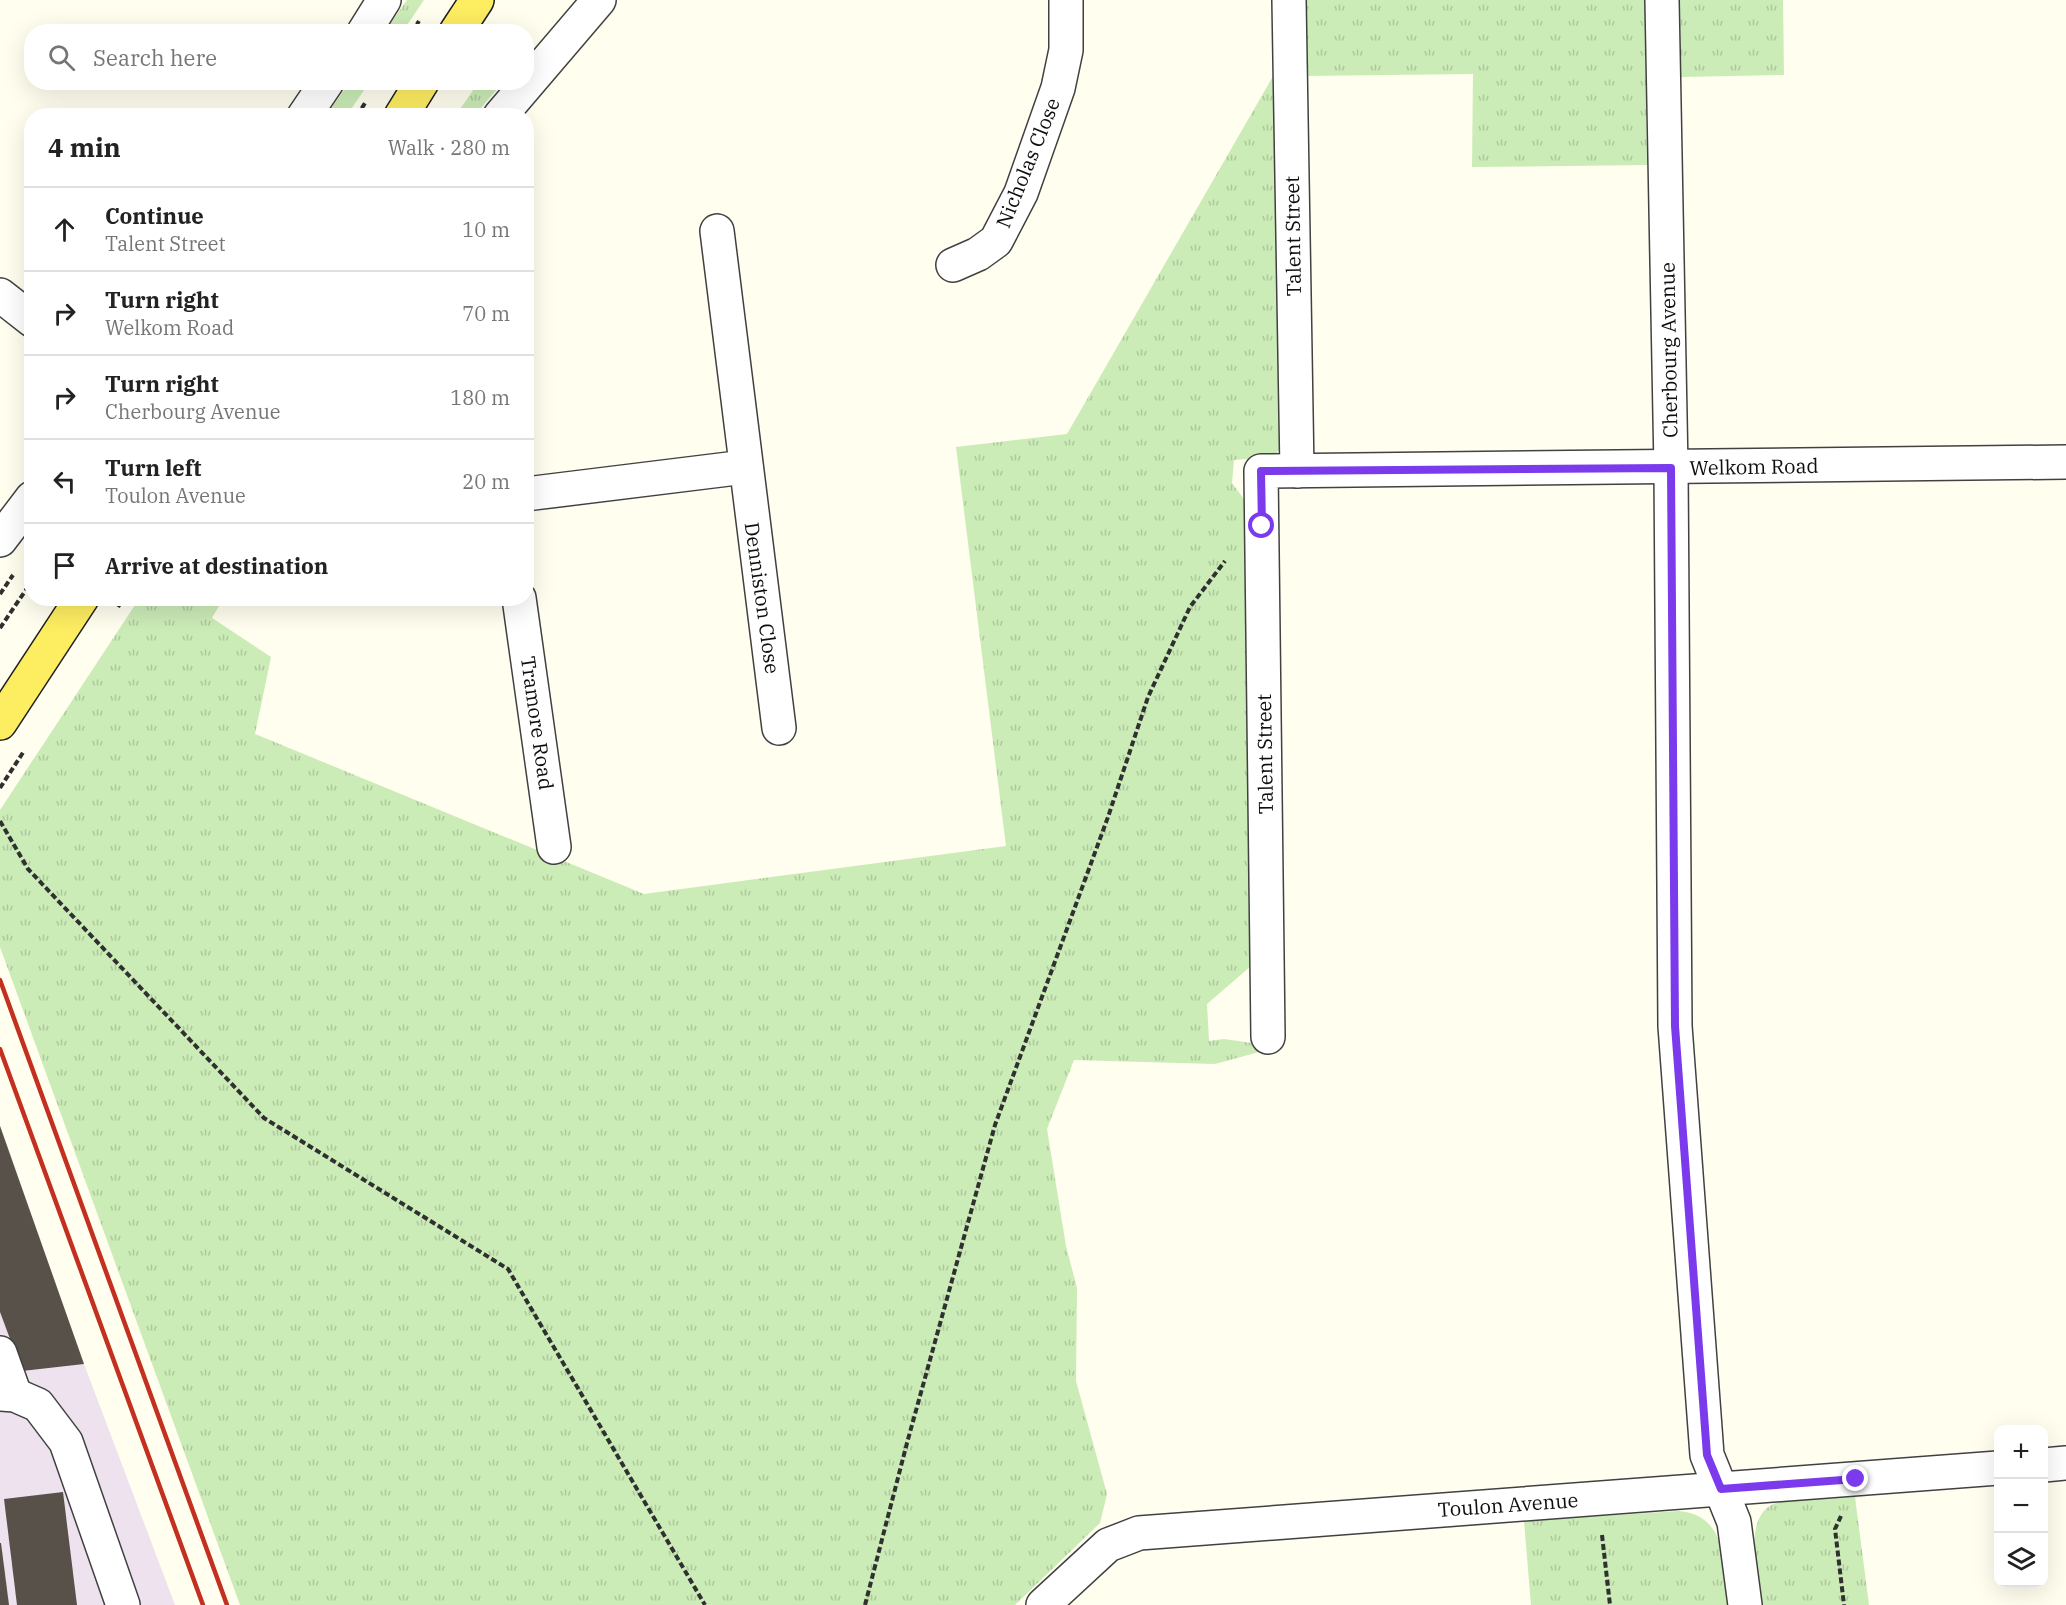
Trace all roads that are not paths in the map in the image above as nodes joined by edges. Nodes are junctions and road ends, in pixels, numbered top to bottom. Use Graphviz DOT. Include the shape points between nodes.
graph roads {
  1 [pos="384,0"];
  2 [pos="477,0"];
  3 [pos="599,0"];
  4 [pos="1066,0"];
  5 [pos="1289,0"];
  6 [pos="1662,0"];
  7 [pos="369,24"];
  8 [pos="461,24"];
  9 [pos="534,76"];
  10 [pos="322,90"];
  11 [pos="418,90"];
  12 [pos="522,90"];
  13 [pos="309,108"];
  14 [pos="406,108"];
  15 [pos="507,108"];
  16 [pos="717,231"];
  17 [pos="953,265"];
  18 [pos="0,295"];
  19 [pos="24,314"];
  20 [pos="2066,462"];
  21 [pos="745,468"];
  22 [pos="1671,468"];
  23 [pos="1261,471"];
  24 [pos="1297,471"];
  25 [pos="534,493"];
  26 [pos="24,508"];
  27 [pos="0,540"];
  28 [pos="77,606"];
  29 [pos="520,606"];
  30 [pos="0,723"];
  31 [pos="779,728"];
  32 [pos="554,847"];
  33 [pos="1268,1037"];
  34 [pos="0,1353"];
  35 [pos="8,1395"];
  36 [pos="2066,1463"];
  37 [pos="2048,1465"];
  38 [pos="1994,1468"];
  39 [pos="1721,1489"];
  40 [pos="123,1605"];
  41 [pos="1043,1605"];
  42 [pos="1745,1605"];
  1 -- 7 [label="street"];
  2 -- 8 [label="main road"];
  3 -- 9 [label="street"];
  4 -- 17 [label="street, Nicholas Close" via="1066,50 1058,88 1021,193 996,241"];
  5 -- 24 [label="street, Talent Street"];
  6 -- 22 [label="street, Cherbourg Avenue"];
  10 -- 13 [label="street"];
  11 -- 14 [label="main road"];
  12 -- 15 [label="street"];
  16 -- 21 [label="street, Denniston Close"];
  18 -- 19 [label="street"];
  20 -- 22 [label="street, Welkom Road"];
  21 -- 25 [label="street"];
  21 -- 31 [label="street, Denniston Close"];
  22 -- 24 [label="street, Welkom Road"];
  22 -- 39 [label="street, Cherbourg Avenue" via="1675,1026 1707,1455"];
  23 -- 24 [label="street, Welkom Road"];
  23 -- 33 [label="street, Talent Street"];
  26 -- 27 [label="street"];
  28 -- 30 [label="main road"];
  29 -- 32 [label="street, Tramore Road"];
  34 -- 35 [label="street"];
  35 -- 40 [label="street" via="38,1405 66,1442"];
  36 -- 37 [label="street"];
  38 -- 39 [label="street, Toulon Avenue"];
  39 -- 41 [label="street, Toulon Avenue" via="1139,1533 1108,1545"];
  39 -- 42 [label="street, Cherbourg Avenue" via="1734,1522"];
}
